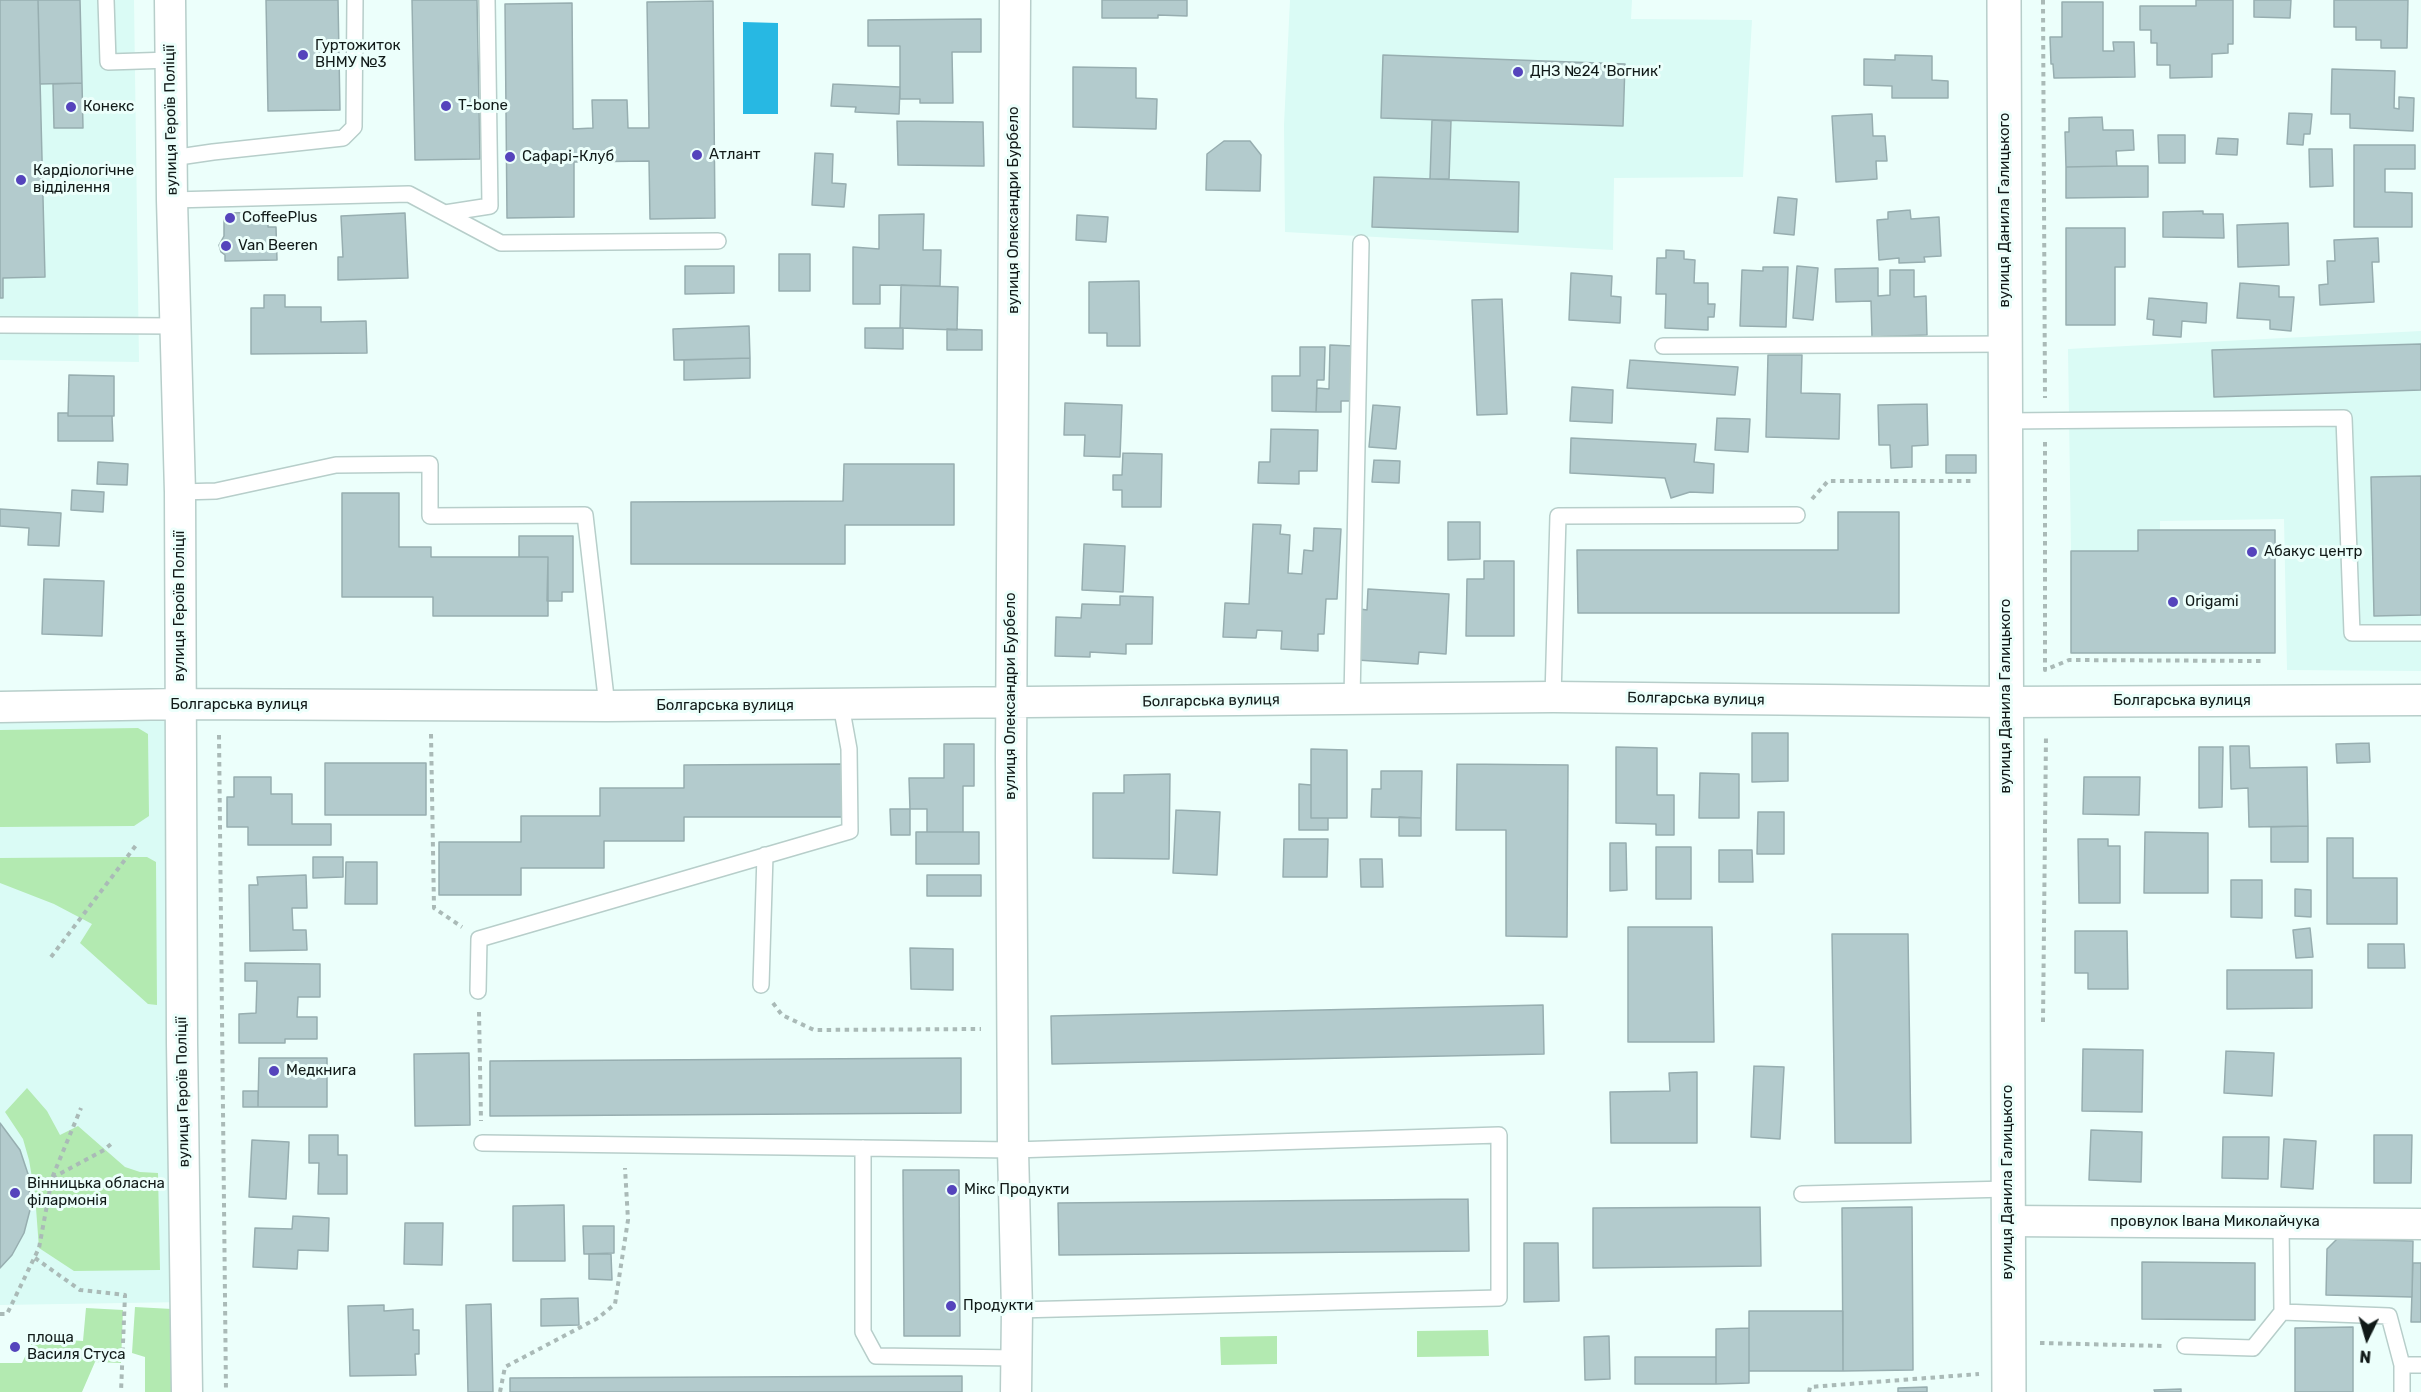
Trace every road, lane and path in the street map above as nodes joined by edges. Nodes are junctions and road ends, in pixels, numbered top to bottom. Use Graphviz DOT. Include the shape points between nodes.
graph roads {
  1 [pos="106,0"];
  2 [pos="170,0"];
  3 [pos="355,0"];
  4 [pos="487,0"];
  5 [pos="1016,0"];
  6 [pos="2004,0"];
  7 [pos="2043,0"];
  8 [pos="171,60"];
  9 [pos="172,158"];
  10 [pos="172,200"];
  11 [pos="445,213"];
  12 [pos="718,241"];
  13 [pos="1361,243"];
  14 [pos="0,325"];
  15 [pos="176,326"];
  16 [pos="2006,344"];
  17 [pos="1663,346"];
  18 [pos="2045,420"];
  19 [pos="2006,421"];
  20 [pos="1983,481"];
  21 [pos="180,492"];
  22 [pos="1797,515"];
  23 [pos="2421,633"];
  24 [pos="2261,661"];
  25 [pos="1553,697"];
  26 [pos="1352,699"];
  27 [pos="2421,700"];
  28 [pos="2006,702"];
  29 [pos="181,704"];
  30 [pos="1011,704"];
  31 [pos="841,705"];
  32 [pos="430,706"];
  33 [pos="607,706"];
  34 [pos="0,707"];
  35 [pos="219,728"];
  36 [pos="137,844"];
  37 [pos="765,855"];
  38 [pos="479,939"];
  39 [pos="51,957"];
  40 [pos="761,985"];
  41 [pos="478,992"];
  42 [pos="991,1029"];
  43 [pos="81,1108"];
  44 [pos="482,1143"];
  45 [pos="111,1144"];
  46 [pos="624,1145"];
  47 [pos="863,1148"];
  48 [pos="1012,1150"];
  49 [pos="52,1178"];
  50 [pos="35,1182"];
  51 [pos="1802,1194"];
  52 [pos="2008,1205"];
  53 [pos="2281,1223"];
  54 [pos="2421,1224"];
  55 [pos="35,1258"];
  56 [pos="1017,1310"];
  57 [pos="2282,1312"];
  58 [pos="0,1314"];
  59 [pos="2039,1343"];
  60 [pos="2185,1346"];
  61 [pos="1017,1358"];
  62 [pos="2402,1365"];
  63 [pos="2421,1365"];
  64 [pos="1999,1383"];
  65 [pos="121,1392"];
  66 [pos="187,1392"];
  67 [pos="226,1392"];
  68 [pos="500,1392"];
  69 [pos="1016,1392"];
  70 [pos="1809,1392"];
  71 [pos="2402,1392"];
  1 -- 8 [label="lane" via="108,62"];
  2 -- 8 [label="street, вулиця Героїв Поліції"];
  3 -- 9 [label="lane" via="354,127 343,138"];
  4 -- 11 [label="lane" via="490,206"];
  5 -- 30 [label="street, вулиця Олександри Бурбело"];
  6 -- 16 [label="main road, вулиця Данила Галицького"];
  7 -- 18 [label="path"];
  8 -- 9 [label="street, вулиця Героїв Поліції"];
  9 -- 10 [label="street, вулиця Героїв Поліції"];
  10 -- 11 [label="lane" via="409,194"];
  10 -- 15 [label="street, вулиця Героїв Поліції"];
  11 -- 12 [label="lane" via="501,243"];
  13 -- 26 [label="lane"];
  14 -- 15 [label="lane"];
  15 -- 21 [label="street, вулиця Героїв Поліції"];
  16 -- 17 [label="lane"];
  16 -- 19 [label="main road, вулиця Данила Галицького"];
  18 -- 19 [label="lane"];
  18 -- 23 [label="lane" via="2344,418 2352,633"];
  18 -- 24 [label="path" via="2045,670 2069,660"];
  19 -- 28 [label="main road, вулиця Данила Галицького"];
  20 -- 22 [label="path" via="1828,482"];
  21 -- 29 [label="street, вулиця Героїв Поліції"];
  21 -- 33 [label="lane" via="216,491 336,465 430,464 430,516 585,514"];
  22 -- 25 [label="lane" via="1558,516"];
  25 -- 26 [label="street, Болгарська вулиця"];
  25 -- 28 [label="street, Болгарська вулиця"];
  26 -- 30 [label="street, Болгарська вулиця"];
  27 -- 28 [label="street, Болгарська вулиця"];
  28 -- 52 [label="main road, вулиця Данила Галицького"];
  29 -- 32 [label="street, Болгарська вулиця"];
  29 -- 34 [label="street, Болгарська вулиця"];
  29 -- 66 [label="street, вулиця Героїв Поліції"];
  30 -- 31 [label="street, Болгарська вулиця"];
  30 -- 48 [label="street, вулиця Олександри Бурбело"];
  31 -- 33 [label="street, Болгарська вулиця"];
  31 -- 37 [label="lane" via="849,749 850,831"];
  32 -- 33 [label="street, Болгарська вулиця"];
  32 -- 38 [label="path" via="434,908"];
  35 -- 67 [label="path"];
  36 -- 39 [label="path"];
  37 -- 38 [label="lane"];
  37 -- 40 [label="lane"];
  38 -- 41 [label="lane"];
  40 -- 42 [label="path" via="782,1015 814,1030"];
  41 -- 44 [label="path"];
  43 -- 49 [label="path"];
  44 -- 46 [label="lane"];
  45 -- 49 [label="path"];
  46 -- 47 [label="lane"];
  46 -- 68 [label="path" via="628,1220 615,1304 598,1318 505,1367"];
  47 -- 48 [label="lane"];
  47 -- 61 [label="lane" via="863,1332 876,1356"];
  48 -- 56 [label="street, вулиця Олександри Бурбело"];
  48 -- 56 [label="lane" via="1500,1135 1499,1298"];
  49 -- 50 [label="path"];
  49 -- 55 [label="path"];
  51 -- 52 [label="lane"];
  52 -- 53 [label="street, провулок Івана Миколайчука"];
  52 -- 64 [label="main road, вулиця Данила Галицького"];
  53 -- 54 [label="street, провулок Івана Миколайчука"];
  53 -- 57 [label="lane"];
  55 -- 58 [label="path" via="7,1314"];
  55 -- 65 [label="path" via="80,1290 125,1295"];
  56 -- 61 [label="street, вулиця Олександри Бурбело"];
  57 -- 60 [label="lane" via="2253,1348"];
  57 -- 62 [label="lane" via="2389,1316"];
  59 -- 60 [label="path"];
  61 -- 69 [label="street, вулиця Олександри Бурбело"];
  62 -- 63 [label="lane"];
  62 -- 71 [label="lane"];
  64 -- 70 [label="path" via="1810,1387"];
}
